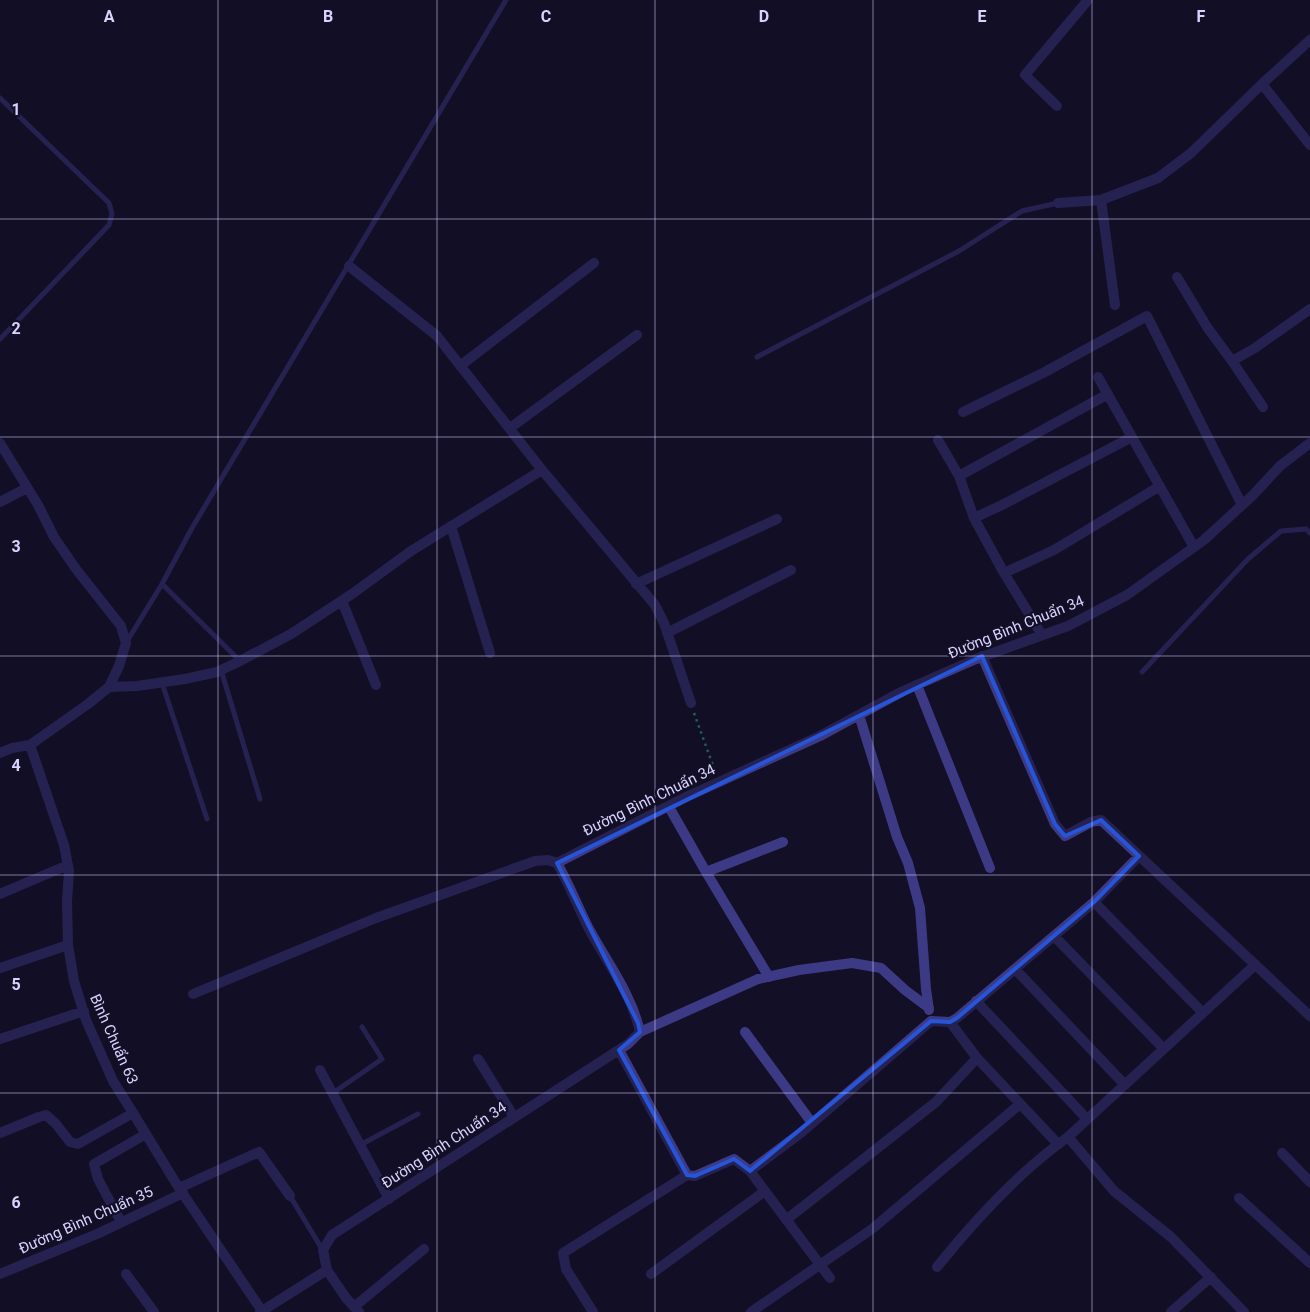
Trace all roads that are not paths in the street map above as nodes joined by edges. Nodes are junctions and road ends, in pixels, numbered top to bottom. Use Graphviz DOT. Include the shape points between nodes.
graph roads {
  1 [pos="506,0"];
  2 [pos="1088,0"];
  3 [pos="1310,40"];
  4 [pos="1262,84"];
  5 [pos="0,98"];
  6 [pos="1057,106"];
  7 [pos="1310,145"];
  8 [pos="1101,200"];
  9 [pos="1058,203"];
  10 [pos="594,263"];
  11 [pos="349,266"];
  12 [pos="1177,278"];
  13 [pos="1115,305"];
  14 [pos="1310,309"];
  15 [pos="637,335"];
  16 [pos="0,339"];
  17 [pos="756,357"];
  18 [pos="1232,361"];
  19 [pos="460,366"];
  20 [pos="1098,377"];
  21 [pos="1108,394"];
  22 [pos="1263,407"];
  23 [pos="963,412"];
  24 [pos="510,428"];
  25 [pos="1132,436"];
  26 [pos="938,440"];
  27 [pos="0,443"];
  28 [pos="1310,443"];
  29 [pos="542,470"];
  30 [pos="959,476"];
  31 [pos="1160,486"];
  32 [pos="27,488"];
  33 [pos="0,502"];
  34 [pos="1242,505"];
  35 [pos="974,518"];
  36 [pos="777,519"];
  37 [pos="451,526"];
  38 [pos="1310,533"];
  39 [pos="1194,547"];
  40 [pos="791,570"];
  41 [pos="1004,573"];
  42 [pos="162,584"];
  43 [pos="636,584"];
  44 [pos="342,601"];
  45 [pos="668,633"];
  46 [pos="1042,635"];
  47 [pos="126,643"];
  48 [pos="490,652"];
  49 [pos="982,656"];
  50 [pos="240,661"];
  51 [pos="220,670"];
  52 [pos="1142,672"];
  53 [pos="162,683"];
  54 [pos="376,685"];
  55 [pos="917,685"];
  56 [pos="109,686"];
  57 [pos="691,703"];
  58 [pos="858,715"];
  59 [pos="30,745"];
  60 [pos="0,753"];
  61 [pos="260,799"];
  62 [pos="669,807"];
  63 [pos="207,819"];
  64 [pos="783,842"];
  65 [pos="1139,856"];
  66 [pos="558,863"];
  67 [pos="68,865"];
  68 [pos="990,868"];
  69 [pos="706,872"];
  70 [pos="0,894"];
  71 [pos="1094,902"];
  72 [pos="1054,936"];
  73 [pos="68,945"];
  74 [pos="1255,965"];
  75 [pos="0,968"];
  76 [pos="1015,969"];
  77 [pos="769,977"];
  78 [pos="193,994"];
  79 [pos="976,1001"];
  80 [pos="929,1008"];
  81 [pos="84,1011"];
  82 [pos="1203,1013"];
  83 [pos="1310,1016"];
  84 [pos="931,1021"];
  85 [pos="950,1022"];
  86 [pos="362,1027"];
  87 [pos="640,1032"];
  88 [pos="745,1032"];
  89 [pos="0,1039"];
  90 [pos="1164,1049"];
  91 [pos="619,1050"];
  92 [pos="977,1058"];
  93 [pos="478,1059"];
  94 [pos="320,1070"];
  95 [pos="1125,1085"];
  96 [pos="332,1093"];
  97 [pos="1020,1104"];
  98 [pos="133,1113"];
  99 [pos="418,1114"];
  100 [pos="514,1117"];
  101 [pos="1087,1119"];
  102 [pos="812,1123"];
  103 [pos="0,1134"];
  104 [pos="146,1134"];
  105 [pos="1068,1137"];
  106 [pos="1058,1144"];
  107 [pos="360,1145"];
  108 [pos="1282,1152"];
  109 [pos="750,1171"];
  110 [pos="687,1175"];
  111 [pos="1310,1182"];
  112 [pos="181,1190"];
  113 [pos="765,1191"];
  114 [pos="290,1196"];
  115 [pos="1239,1198"];
  116 [pos="389,1199"];
  117 [pos="786,1220"];
  118 [pos="121,1222"];
  119 [pos="424,1249"];
  120 [pos="323,1250"];
  121 [pos="1310,1263"];
  122 [pos="820,1266"];
  123 [pos="937,1266"];
  124 [pos="327,1270"];
  125 [pos="0,1274"];
  126 [pos="126,1274"];
  127 [pos="651,1274"];
  128 [pos="1210,1277"];
  129 [pos="830,1278"];
  130 [pos="357,1310"];
  131 [pos="261,1311"];
  132 [pos="154,1312"];
  133 [pos="593,1312"];
  134 [pos="751,1312"];
  135 [pos="1171,1312"];
  136 [pos="1244,1312"];
  1 -- 11 [label="lane"];
  2 -- 6 [label="street" via="1025,75"];
  3 -- 4 [label="street"];
  4 -- 7 [label="street"];
  4 -- 8 [label="street" via="1191,153 1158,178"];
  5 -- 16 [label="lane" via="109,203 112,214 109,225"];
  8 -- 9 [label="street"];
  8 -- 13 [label="street"];
  9 -- 17 [label="lane" via="1022,211 959,251"];
  10 -- 19 [label="street"];
  11 -- 19 [label="street" via="437,336"];
  11 -- 42 [label="lane" via="192,528"];
  12 -- 18 [label="street"];
  14 -- 18 [label="street"];
  15 -- 24 [label="street"];
  18 -- 22 [label="street"];
  19 -- 24 [label="street"];
  20 -- 21 [label="street"];
  21 -- 25 [label="street"];
  21 -- 30 [label="street"];
  23 -- 34 [label="street" via="1147,316"];
  24 -- 29 [label="street"];
  25 -- 31 [label="street"];
  25 -- 35 [label="street"];
  26 -- 30 [label="street"];
  27 -- 32 [label="street"];
  28 -- 34 [label="street, Đường Bình Chuẩn 34" via="1280,466"];
  29 -- 37 [label="street"];
  29 -- 43 [label="street"];
  30 -- 35 [label="street"];
  31 -- 39 [label="street"];
  31 -- 41 [label="street" via="1054,550"];
  32 -- 33 [label="street"];
  32 -- 47 [label="street" via="54,537 121,626"];
  34 -- 39 [label="street, Đường Bình Chuẩn 34"];
  35 -- 41 [label="street"];
  36 -- 43 [label="street"];
  37 -- 44 [label="street"];
  37 -- 48 [label="street"];
  38 -- 52 [label="lane" via="1306,529 1281,531 1248,559"];
  39 -- 46 [label="street, Đường Bình Chuẩn 34" via="1127,595 1068,626"];
  40 -- 45 [label="street"];
  41 -- 46 [label="street"];
  42 -- 47 [label="lane"];
  42 -- 50 [label="lane"];
  43 -- 45 [label="street" via="655,605"];
  44 -- 50 [label="street" via="291,634"];
  44 -- 54 [label="street"];
  45 -- 57 [label="street"];
  46 -- 49 [label="street, Đường Bình Chuẩn 34"];
  47 -- 56 [label="street"];
  49 -- 55 [label="street, Đường Bình Chuẩn 34"];
  49 -- 65 [label="street" via="1055,824 1065,836 1101,820"];
  50 -- 51 [label="street"];
  51 -- 53 [label="street"];
  51 -- 61 [label="lane"];
  53 -- 56 [label="street"];
  53 -- 63 [label="lane"];
  55 -- 58 [label="street, Đường Bình Chuẩn 34"];
  55 -- 68 [label="street"];
  56 -- 59 [label="street"];
  58 -- 62 [label="street, Đường Bình Chuẩn 34"];
  58 -- 80 [label="street" via="920,908"];
  59 -- 60 [label="street"];
  59 -- 67 [label="street, Bình Chuẩn 63"];
  62 -- 66 [label="street, Đường Bình Chuẩn 34"];
  62 -- 69 [label="street"];
  64 -- 69 [label="street"];
  65 -- 71 [label="street"];
  65 -- 74 [label="street"];
  66 -- 78 [label="street" via="535,861 384,915"];
  66 -- 87 [label="street" via="589,928 616,974"];
  67 -- 70 [label="street"];
  67 -- 73 [label="street, Bình Chuẩn 63"];
  69 -- 77 [label="street"];
  71 -- 72 [label="street"];
  71 -- 82 [label="street"];
  72 -- 76 [label="street"];
  72 -- 90 [label="street"];
  73 -- 75 [label="street"];
  73 -- 81 [label="street, Bình Chuẩn 63" via="74,981"];
  74 -- 82 [label="street"];
  74 -- 83 [label="street"];
  76 -- 79 [label="street"];
  76 -- 95 [label="street"];
  77 -- 80 [label="street, Đường Bình Chuẩn 34" via="852,963 881,968"];
  77 -- 87 [label="street, Đường Bình Chuẩn 34"];
  79 -- 85 [label="street"];
  79 -- 101 [label="street"];
  80 -- 84 [label="street"];
  81 -- 89 [label="street"];
  81 -- 98 [label="street, Bình Chuẩn 63" via="114,1081"];
  82 -- 90 [label="street"];
  84 -- 85 [label="street"];
  84 -- 102 [label="street"];
  85 -- 92 [label="street"];
  86 -- 96 [label="lane" via="382,1059"];
  87 -- 91 [label="street, Đường Bình Chuẩn 34"];
  88 -- 102 [label="street"];
  90 -- 95 [label="street"];
  91 -- 100 [label="street, Đường Bình Chuẩn 34"];
  91 -- 110 [label="street"];
  92 -- 97 [label="street"];
  92 -- 117 [label="street" via="936,1102"];
  93 -- 100 [label="street"];
  94 -- 96 [label="street"];
  95 -- 101 [label="street"];
  96 -- 107 [label="street"];
  97 -- 106 [label="street"];
  97 -- 122 [label="street" via="872,1229"];
  98 -- 103 [label="street" via="78,1144 70,1142 46,1115"];
  98 -- 104 [label="street, Bình Chuẩn 63"];
  99 -- 107 [label="lane"];
  100 -- 116 [label="street, Đường Bình Chuẩn 34"];
  101 -- 105 [label="street"];
  102 -- 109 [label="street"];
  104 -- 112 [label="street, Bình Chuẩn 63"];
  104 -- 118 [label="street" via="94,1164 98,1179"];
  105 -- 106 [label="street"];
  105 -- 128 [label="street" via="1114,1191 1171,1237"];
  106 -- 123 [label="street" via="971,1226"];
  107 -- 116 [label="street"];
  108 -- 111 [label="street"];
  109 -- 110 [label="street" via="734,1159 695,1176"];
  109 -- 113 [label="street"];
  110 -- 133 [label="street" via="563,1253 566,1269"];
  112 -- 114 [label="street, Đường Bình Chuẩn 35" via="259,1152"];
  112 -- 118 [label="street, Đường Bình Chuẩn 35"];
  112 -- 131 [label="street, Bình Chuẩn 63"];
  113 -- 117 [label="street"];
  113 -- 127 [label="street"];
  114 -- 120 [label="lane"];
  115 -- 121 [label="street"];
  116 -- 120 [label="street, Đường Bình Chuẩn 34" via="332,1236"];
  117 -- 122 [label="street"];
  118 -- 125 [label="street, Đường Bình Chuẩn 35"];
  119 -- 130 [label="street"];
  120 -- 124 [label="street"];
  122 -- 129 [label="street"];
  122 -- 134 [label="street"];
  124 -- 130 [label="street"];
  124 -- 131 [label="street"];
  126 -- 132 [label="street"];
  128 -- 135 [label="street"];
  128 -- 136 [label="street"];
}
